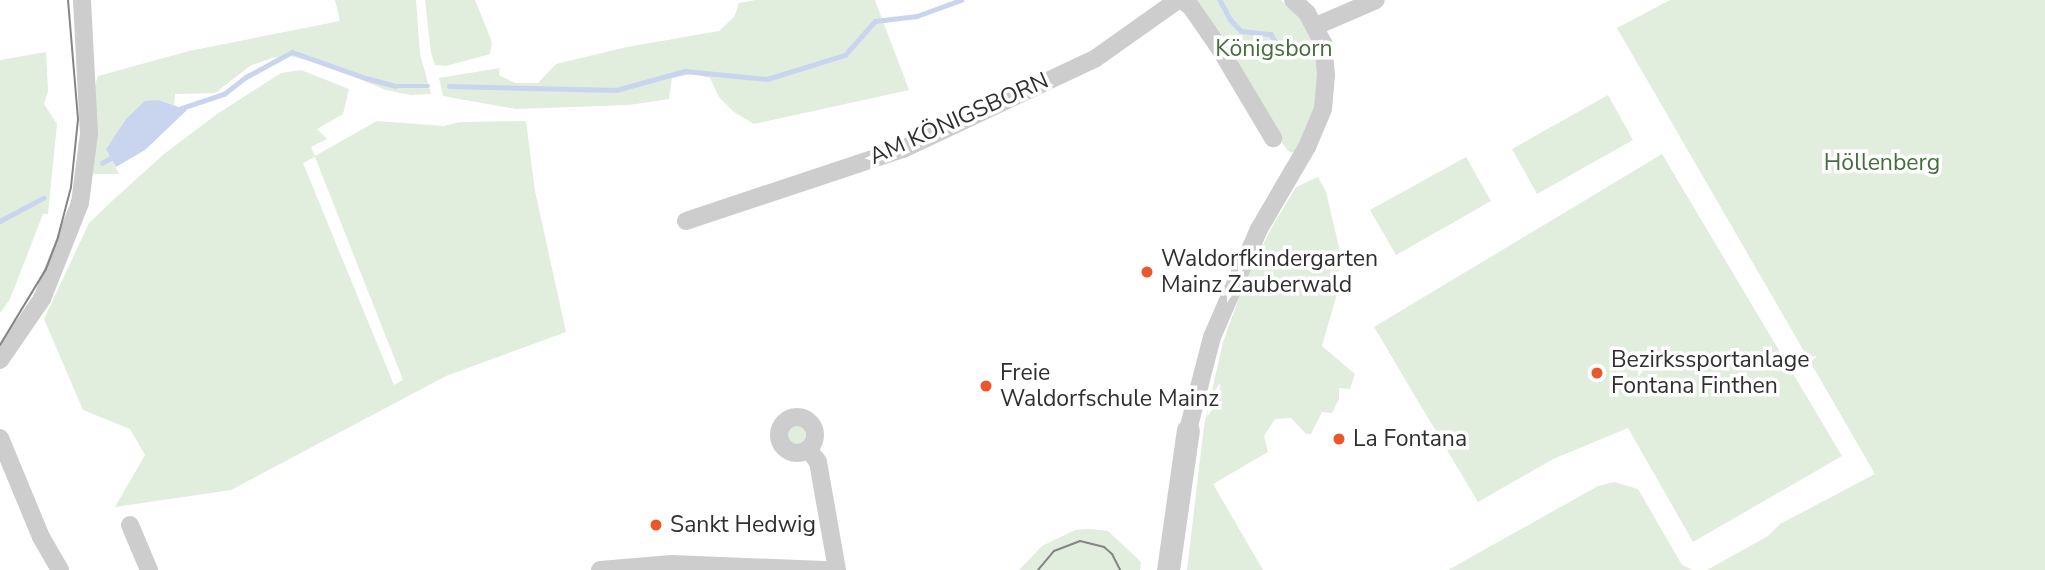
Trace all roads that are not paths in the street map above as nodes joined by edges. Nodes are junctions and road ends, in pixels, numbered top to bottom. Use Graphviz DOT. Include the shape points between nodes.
graph roads {
  1 [pos="82,0"];
  2 [pos="1180,0"];
  3 [pos="1293,0"];
  4 [pos="1376,0"];
  5 [pos="1316,26"];
  6 [pos="1273,138"];
  7 [pos="686,221"];
  8 [pos="0,360"];
  9 [pos="1188,429"];
  10 [pos="0,438"];
  11 [pos="808,449"];
  12 [pos="130,525"];
  13 [pos="60,570"];
  14 [pos="149,570"];
  15 [pos="600,570"];
  16 [pos="824,570"];
  17 [pos="837,570"];
  18 [pos="1168,570"];
  1 -- 8 [label="street" via="89,134 80,203 42,299"];
  2 -- 6 [label="street, AM KÖNIGSBORN" via="1191,7 1240,79"];
  2 -- 7 [label="street, AM KÖNIGSBORN" via="1096,58 903,149"];
  3 -- 5 [label="street"];
  4 -- 5 [label="street"];
  5 -- 9 [label="street" via="1326,75 1320,119 1259,229 1212,337"];
  9 -- 18 [label="street"];
  10 -- 13 [label="street" via="41,537"];
  11 -- 17 [label="street" via="818,462"];
  12 -- 14 [label="street"];
  15 -- 16 [label="street" via="708,564"];
}
